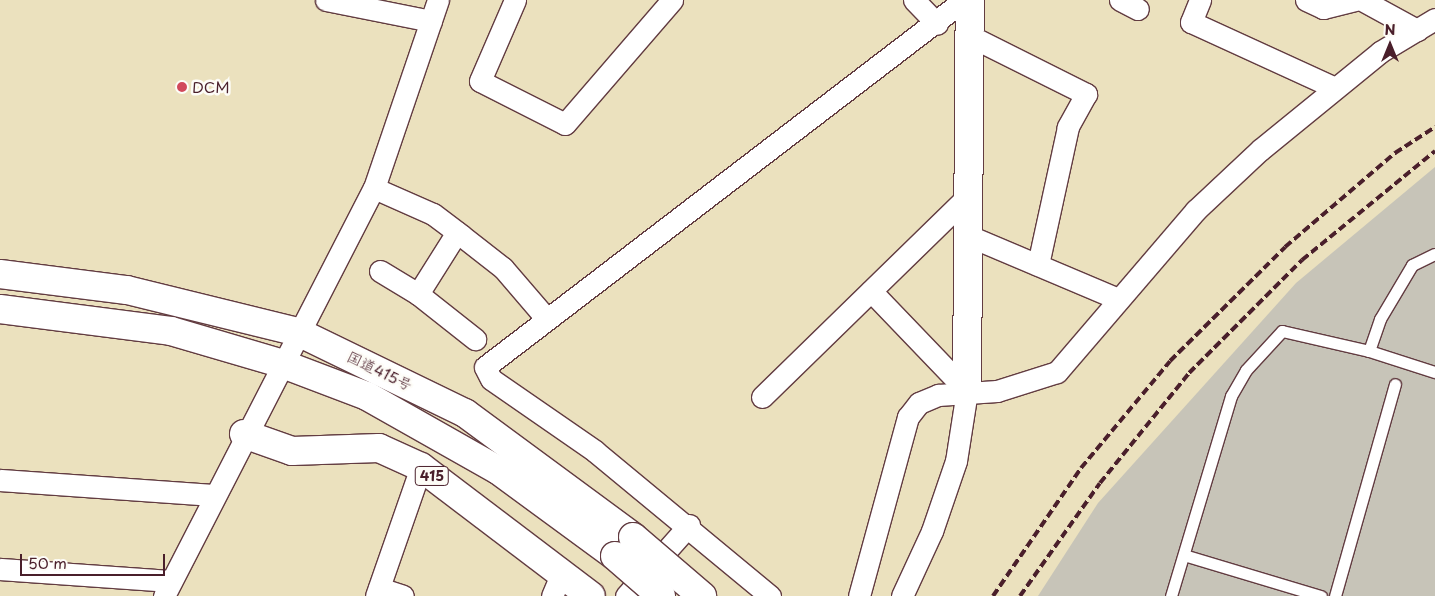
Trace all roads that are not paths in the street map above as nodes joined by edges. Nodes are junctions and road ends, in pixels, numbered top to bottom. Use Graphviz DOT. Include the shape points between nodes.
graph roads {
  1 [pos="326,0"];
  2 [pos="438,0"];
  3 [pos="515,0"];
  4 [pos="672,0"];
  5 [pos="914,0"];
  6 [pos="964,0"];
  7 [pos="970,0"];
  8 [pos="1200,0"];
  9 [pos="1306,0"];
  10 [pos="1355,0"];
  11 [pos="1362,0"];
  12 [pos="1435,19"];
  13 [pos="431,21"];
  14 [pos="937,24"];
  15 [pos="1417,30"];
  16 [pos="970,36"];
  17 [pos="1335,88"];
  18 [pos="374,188"];
  19 [pos="969,195"];
  20 [pos="457,232"];
  21 [pos="969,236"];
  22 [pos="1435,254"];
  23 [pos="1038,265"];
  24 [pos="380,271"];
  25 [pos="0,274"];
  26 [pos="871,290"];
  27 [pos="418,294"];
  28 [pos="1118,298"];
  29 [pos="0,309"];
  30 [pos="546,318"];
  31 [pos="298,332"];
  32 [pos="475,339"];
  33 [pos="1369,351"];
  34 [pos="280,363"];
  35 [pos="1435,372"];
  36 [pos="1395,384"];
  37 [pos="967,391"];
  38 [pos="762,397"];
  39 [pos="244,434"];
  40 [pos="421,468"];
  41 [pos="0,480"];
  42 [pos="213,495"];
  43 [pos="689,525"];
  44 [pos="624,546"];
  45 [pos="1184,555"];
  46 [pos="0,569"];
  47 [pos="562,572"];
  48 [pos="167,588"];
  49 [pos="378,592"];
  50 [pos="403,596"];
  51 [pos="552,596"];
  52 [pos="591,596"];
  53 [pos="626,596"];
  54 [pos="661,596"];
  55 [pos="702,596"];
  56 [pos="770,596"];
  57 [pos="859,596"];
  58 [pos="902,596"];
  59 [pos="1171,596"];
  60 [pos="1321,596"];
  61 [pos="1335,596"];
  1 -- 13 [label="street"];
  2 -- 13 [label="street"];
  3 -- 4 [label="street" via="480,81 565,124"];
  5 -- 14 [label="street"];
  6 -- 14 [label="street"];
  7 -- 16 [label="main road"];
  8 -- 17 [label="street" via="1190,22"];
  9 -- 10 [label="street" via="1323,8"];
  11 -- 15 [label="street"];
  12 -- 15 [label="street"];
  13 -- 18 [label="street"];
  14 -- 30 [label="street" via="706,202"];
  15 -- 17 [label="street"];
  16 -- 19 [label="main road"];
  16 -- 23 [label="street" via="1086,94 1068,127"];
  17 -- 28 [label="street" via="1196,210"];
  18 -- 20 [label="street" via="433,214"];
  18 -- 31 [label="street"];
  19 -- 21 [label="main road"];
  19 -- 26 [label="street"];
  20 -- 27 [label="street"];
  20 -- 30 [label="street" via="503,268"];
  21 -- 23 [label="street"];
  21 -- 37 [label="main road"];
  22 -- 33 [label="lane" via="1412,265 1380,319"];
  23 -- 28 [label="street"];
  24 -- 27 [label="street"];
  25 -- 31 [label="main road, 国道415号 / 415" via="127,290"];
  26 -- 37 [label="street"];
  26 -- 38 [label="street"];
  27 -- 32 [label="street"];
  28 -- 37 [label="street" via="1057,372 997,391"];
  29 -- 34 [label="main road, 国道415号 / 415" via="171,331"];
  30 -- 43 [label="street" via="495,356 486,367 491,379 595,451"];
  31 -- 34 [label="street"];
  31 -- 44 [label="main road, 国道415号 / 415" via="465,413"];
  33 -- 35 [label="lane"];
  33 -- 45 [label="lane" via="1282,331 1252,363 1231,396"];
  34 -- 39 [label="street"];
  34 -- 44 [label="main road, 国道415号 / 415" via="420,422 557,510"];
  36 -- 61 [label="lane"];
  37 -- 57 [label="street" via="919,403 908,417"];
  37 -- 58 [label="street" via="956,461 932,531"];
  39 -- 40 [label="main road, 415" via="292,451 379,448"];
  39 -- 42 [label="street"];
  40 -- 47 [label="main road, 415"];
  40 -- 49 [label="street"];
  41 -- 42 [label="street"];
  42 -- 48 [label="street"];
  43 -- 53 [label="street"];
  43 -- 56 [label="street"];
  44 -- 54 [label="main road, 国道415号 / 415, bridge"];
  44 -- 55 [label="main road, 国道415号 / 415, bridge"];
  45 -- 59 [label="lane"];
  45 -- 60 [label="lane"];
  46 -- 48 [label="street"];
  47 -- 51 [label="street"];
  47 -- 52 [label="main road, 415"];
  49 -- 50 [label="street"];
}
